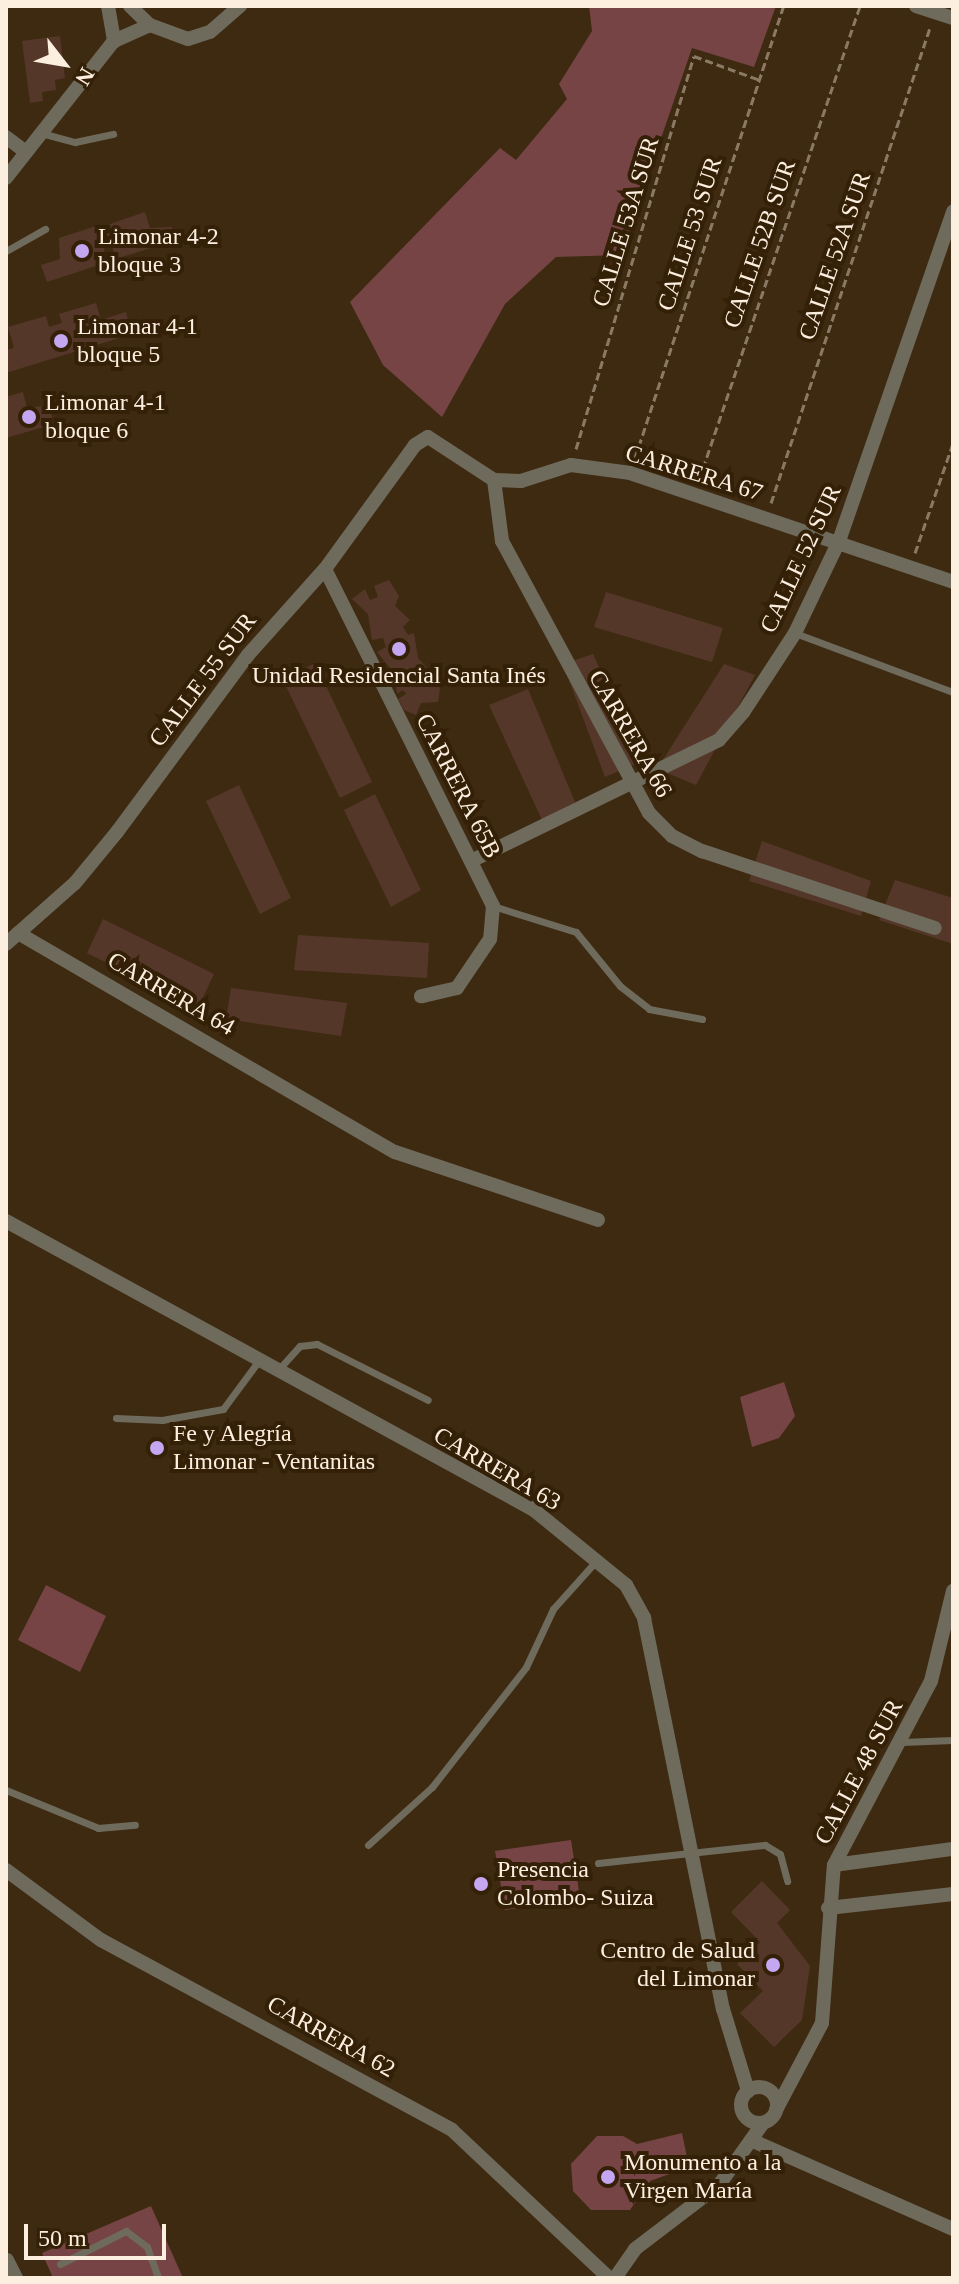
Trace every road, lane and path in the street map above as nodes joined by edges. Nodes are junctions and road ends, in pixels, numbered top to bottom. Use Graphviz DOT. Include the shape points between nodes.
graph roads {
  1 [pos="108,6"];
  2 [pos="130,6"];
  3 [pos="240,6"];
  4 [pos="784,6"];
  5 [pos="860,6"];
  6 [pos="916,6"];
  7 [pos="936,13"];
  8 [pos="953,18"];
  9 [pos="150,25"];
  10 [pos="114,41"];
  11 [pos="760,80"];
  12 [pos="40,133"];
  13 [pos="113,134"];
  14 [pos="6,137"];
  15 [pos="26,152"];
  16 [pos="6,178"];
  17 [pos="953,211"];
  18 [pos="45,229"];
  19 [pos="6,251"];
  20 [pos="953,443"];
  21 [pos="571,465"];
  22 [pos="630,473"];
  23 [pos="494,480"];
  24 [pos="695,493"];
  25 [pos="766,518"];
  26 [pos="839,541"];
  27 [pos="911,566"];
  28 [pos="325,569"];
  29 [pos="953,582"];
  30 [pos="795,633"];
  31 [pos="953,692"];
  32 [pos="630,786"];
  33 [pos="471,861"];
  34 [pos="493,906"];
  35 [pos="935,928"];
  36 [pos="18,933"];
  37 [pos="6,944"];
  38 [pos="421,996"];
  39 [pos="702,1019"];
  40 [pos="598,1220"];
  41 [pos="6,1221"];
  42 [pos="257,1363"];
  43 [pos="276,1373"];
  44 [pos="428,1400"];
  45 [pos="116,1418"];
  46 [pos="598,1560"];
  47 [pos="953,1591"];
  48 [pos="948,1635"];
  49 [pos="953,1740"];
  50 [pos="902,1742"];
  51 [pos="6,1790"];
  52 [pos="135,1825"];
  53 [pos="368,1845"];
  54 [pos="953,1849"];
  55 [pos="694,1852"];
  56 [pos="598,1863"];
  57 [pos="834,1865"];
  58 [pos="6,1870"];
  59 [pos="787,1881"];
  60 [pos="953,1894"];
  61 [pos="828,1908"];
  62 [pos="748,2091"];
  63 [pos="776,2110"];
  64 [pos="763,2123"];
  65 [pos="751,2140"];
  66 [pos="953,2229"];
  67 [pos="7,2260"];
  68 [pos="60,2264"];
  69 [pos="16,2278"];
  70 [pos="158,2278"];
  71 [pos="612,2278"];
  1 -- 10 [label="street"];
  2 -- 9 [label="street"];
  3 -- 9 [label="street" via="210,32 188,39"];
  4 -- 11 [label="path, CALLE 53 SUR"];
  5 -- 24 [label="path, CALLE 52B SUR"];
  6 -- 7 [label="street"];
  7 -- 8 [label="street"];
  7 -- 25 [label="path, CALLE 52A SUR"];
  9 -- 10 [label="street"];
  10 -- 12 [label="street"];
  11 -- 21 [label="path, CALLE 53A SUR" via="694,56"];
  11 -- 22 [label="path, CALLE 53 SUR"];
  12 -- 13 [label="lane" via="75,142"];
  12 -- 15 [label="street"];
  14 -- 15 [label="street"];
  15 -- 16 [label="street"];
  17 -- 26 [label="street, CALLE 52 SUR"];
  18 -- 19 [label="lane"];
  20 -- 27 [label="path"];
  21 -- 22 [label="street, CARRERA 67"];
  21 -- 23 [label="street, CARRERA 67" via="521,481"];
  22 -- 24 [label="street, CARRERA 67"];
  23 -- 28 [label="street, CALLE 55 SUR" via="428,437 415,445"];
  23 -- 32 [label="street, CARRERA 66" via="502,541"];
  24 -- 25 [label="street, CARRERA 67"];
  25 -- 26 [label="street, CARRERA 67"];
  26 -- 27 [label="street, CARRERA 67"];
  26 -- 30 [label="street, CALLE 52 SUR"];
  27 -- 29 [label="street, CARRERA 67"];
  28 -- 33 [label="street, CARRERA 65B"];
  28 -- 36 [label="street, CALLE 55 SUR" via="248,655 109,843"];
  30 -- 31 [label="lane"];
  30 -- 32 [label="street, CALLE 52 SUR" via="719,740"];
  32 -- 33 [label="street, CALLE 52 SUR"];
  32 -- 35 [label="street, CARRERA 66" via="672,836 702,851"];
  33 -- 34 [label="street, CARRERA 65B"];
  34 -- 38 [label="street" via="490,939 457,988"];
  34 -- 39 [label="lane" via="576,932 626,993 649,1009"];
  36 -- 37 [label="street, CALLE 55 SUR"];
  36 -- 40 [label="street, CARRERA 64" via="395,1152"];
  41 -- 42 [label="street, CARRERA 63"];
  42 -- 43 [label="street, CARRERA 63"];
  42 -- 45 [label="lane" via="223,1409 162,1420"];
  43 -- 44 [label="lane" via="300,1346 317,1344"];
  43 -- 46 [label="street, CARRERA 63" via="534,1510"];
  46 -- 53 [label="lane" via="553,1609 526,1667 432,1787"];
  46 -- 55 [label="street, CARRERA 63" via="626,1585 644,1618"];
  47 -- 48 [label="street, CALLE 48 SUR"];
  48 -- 50 [label="street, CALLE 48 SUR"];
  49 -- 50 [label="lane"];
  50 -- 57 [label="street, CALLE 48 SUR"];
  51 -- 52 [label="lane" via="98,1828"];
  54 -- 57 [label="street"];
  55 -- 56 [label="lane"];
  55 -- 59 [label="lane" via="765,1845 780,1854"];
  55 -- 62 [label="street, CARRERA 63" via="723,2009"];
  57 -- 61 [label="street, CALLE 48 SUR"];
  58 -- 71 [label="street, CARRERA 62" via="101,1940 452,2130"];
  60 -- 61 [label="street"];
  61 -- 63 [label="street, CALLE 48 SUR" via="830,1967 822,2023"];
  62 -- 63 [label="street" via="773,2094"];
  62 -- 64 [label="street, CARRERA 63" via="742,2113"];
  63 -- 64 [label="street, CALLE 48 SUR"];
  64 -- 65 [label="street"];
  65 -- 66 [label="street"];
  65 -- 71 [label="street" via="719,2185 644,2241"];
  67 -- 69 [label="street"];
  68 -- 70 [label="lane" via="126,2231 147,2247"];
}
